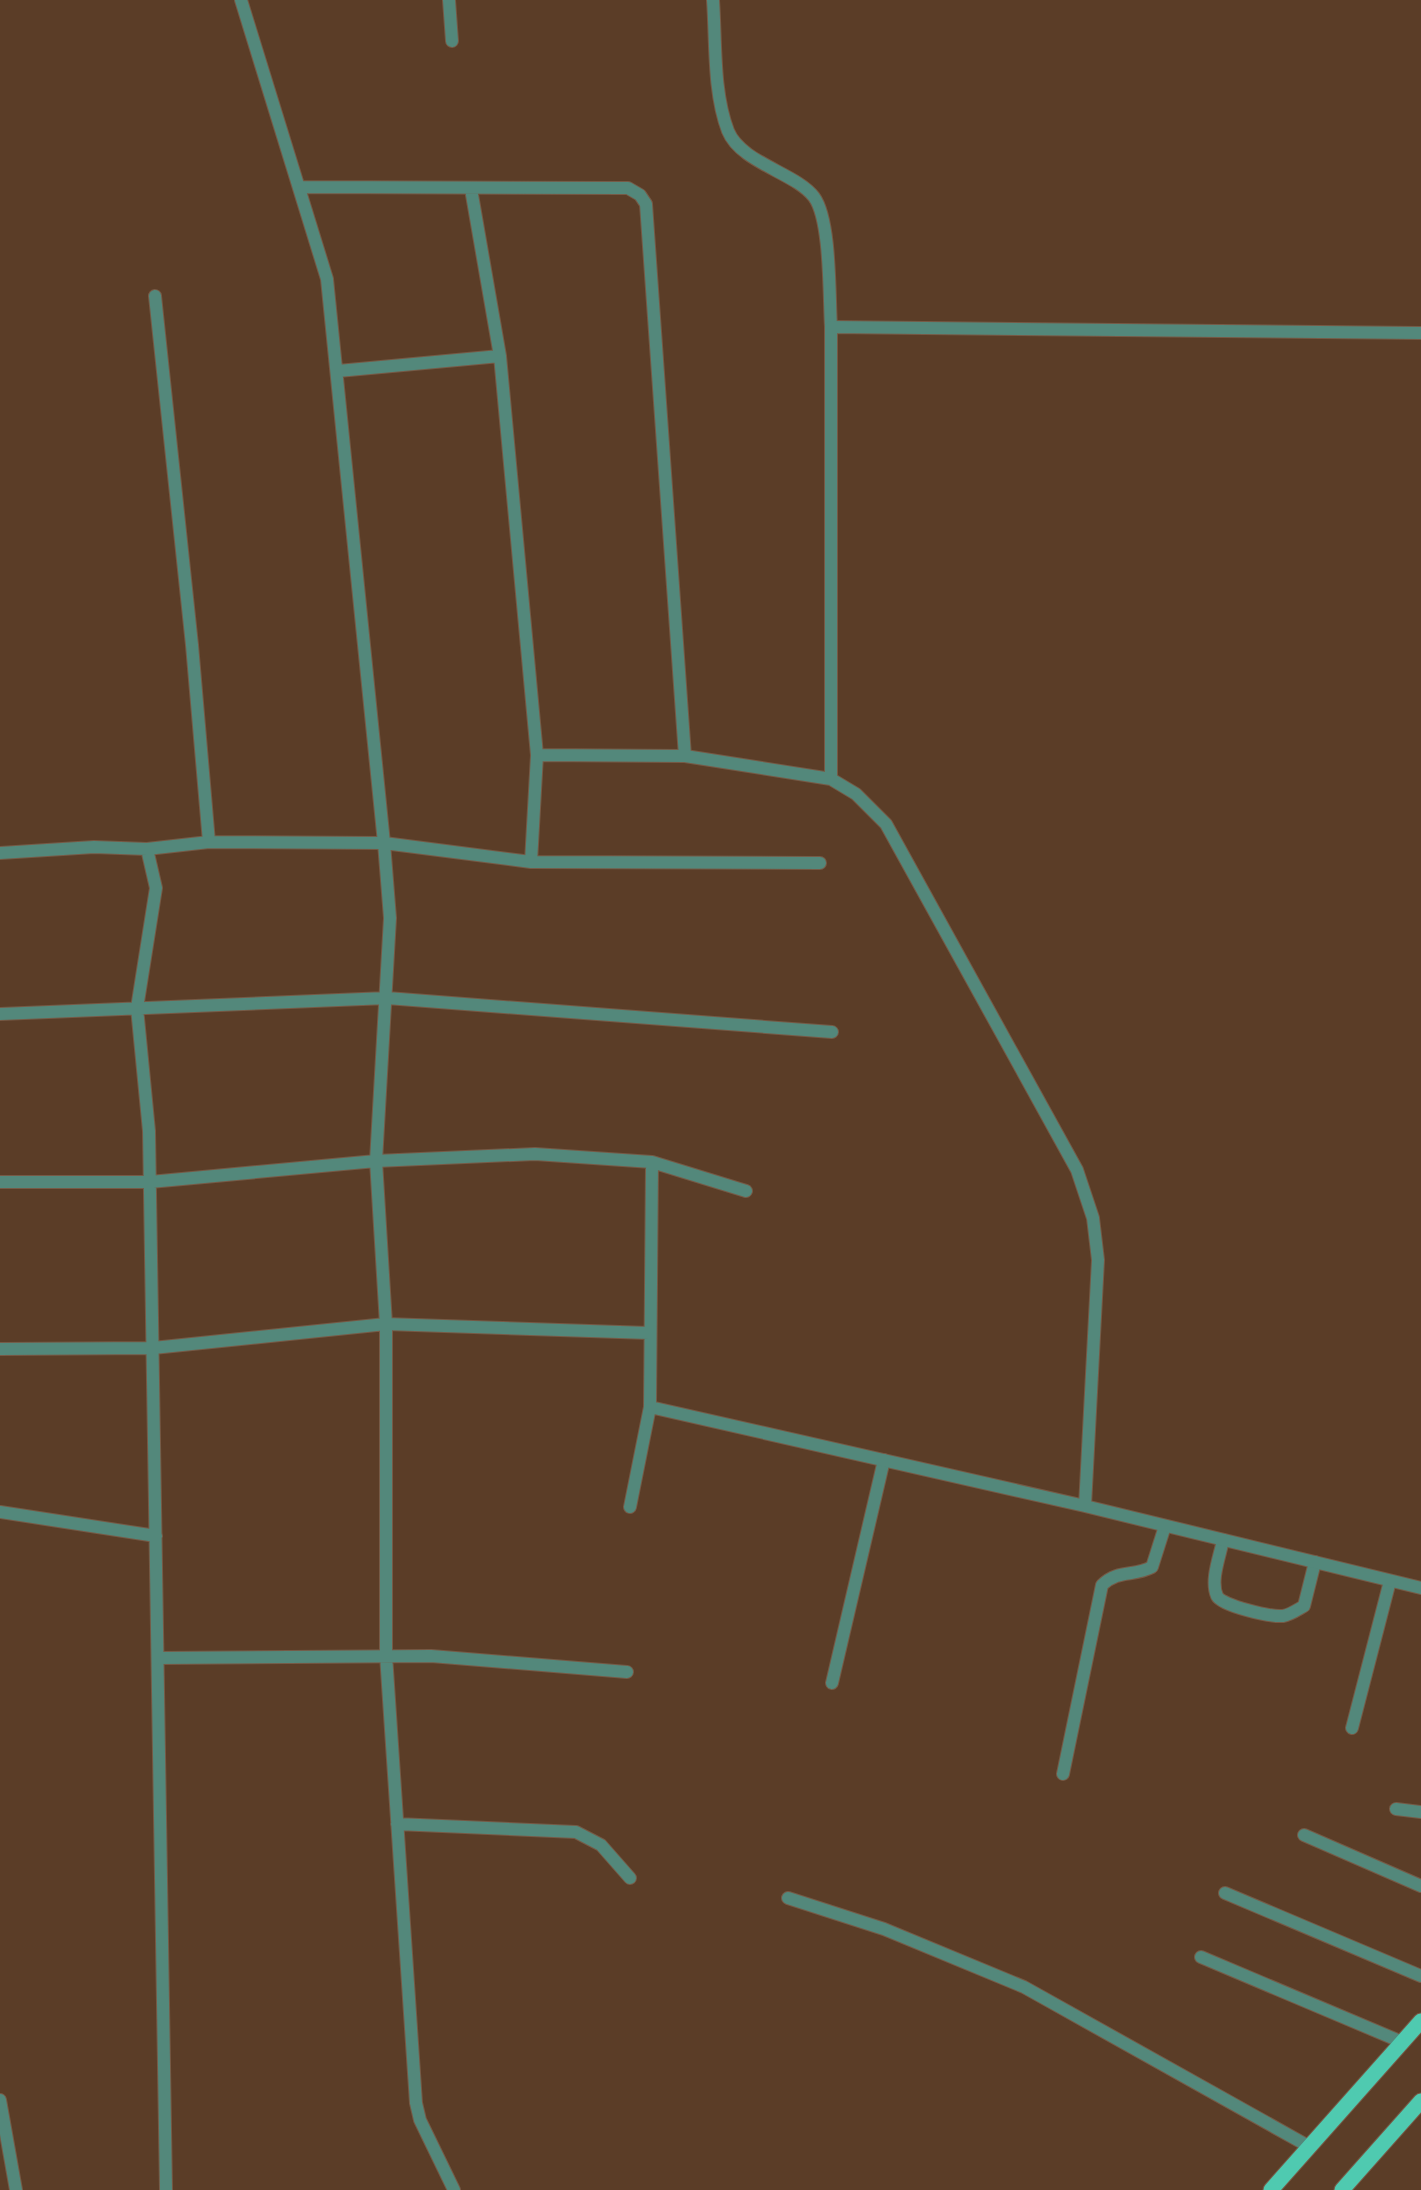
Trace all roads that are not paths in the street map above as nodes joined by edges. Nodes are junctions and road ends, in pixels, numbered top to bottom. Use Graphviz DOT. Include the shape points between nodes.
graph roads {
  1 [pos="241,0"];
  2 [pos="449,0"];
  3 [pos="713,0"];
  4 [pos="452,41"];
  5 [pos="299,187"];
  6 [pos="471,189"];
  7 [pos="155,296"];
  8 [pos="831,327"];
  9 [pos="1421,333"];
  10 [pos="500,356"];
  11 [pos="338,371"];
  12 [pos="537,755"];
  13 [pos="685,756"];
  14 [pos="831,779"];
  15 [pos="209,842"];
  16 [pos="384,843"];
  17 [pos="147,849"];
  18 [pos="0,853"];
  19 [pos="531,862"];
  20 [pos="820,863"];
  21 [pos="387,998"];
  22 [pos="137,1008"];
  23 [pos="0,1014"];
  24 [pos="832,1032"];
  25 [pos="376,1161"];
  26 [pos="652,1162"];
  27 [pos="0,1182"];
  28 [pos="150,1182"];
  29 [pos="746,1191"];
  30 [pos="386,1324"];
  31 [pos="649,1333"];
  32 [pos="153,1348"];
  33 [pos="0,1349"];
  34 [pos="650,1407"];
  35 [pos="884,1461"];
  36 [pos="1085,1506"];
  37 [pos="630,1507"];
  38 [pos="0,1512"];
  39 [pos="1165,1526"];
  40 [pos="156,1536"];
  41 [pos="1223,1540"];
  42 [pos="1315,1562"];
  43 [pos="1390,1581"];
  44 [pos="1421,1588"];
  45 [pos="386,1655"];
  46 [pos="158,1658"];
  47 [pos="627,1672"];
  48 [pos="832,1683"];
  49 [pos="1352,1728"];
  50 [pos="1063,1774"];
  51 [pos="1396,1809"];
  52 [pos="1421,1812"];
  53 [pos="397,1824"];
  54 [pos="1304,1835"];
  55 [pos="630,1878"];
  56 [pos="1421,1886"];
  57 [pos="1225,1893"];
  58 [pos="788,1898"];
  59 [pos="1201,1957"];
  60 [pos="1421,1976"];
  61 [pos="1421,2021"];
  62 [pos="1402,2042"];
  63 [pos="0,2100"];
  64 [pos="1421,2101"];
  65 [pos="1310,2147"];
  66 [pos="16,2190"];
  67 [pos="166,2190"];
  68 [pos="453,2190"];
  69 [pos="1271,2190"];
  70 [pos="1342,2190"];
  1 -- 5 [label="street"];
  2 -- 4 [label="street"];
  3 -- 8 [label="street" via="720,99 729,133 741,149 813,196 824,217"];
  5 -- 6 [label="street"];
  5 -- 11 [label="street" via="327,279"];
  6 -- 10 [label="street"];
  6 -- 13 [label="street" via="628,188 646,204"];
  7 -- 15 [label="street"];
  8 -- 9 [label="street"];
  8 -- 14 [label="street"];
  10 -- 11 [label="street"];
  10 -- 12 [label="street"];
  11 -- 16 [label="street"];
  12 -- 13 [label="street"];
  12 -- 19 [label="street"];
  13 -- 14 [label="street"];
  14 -- 36 [label="street" via="856,794 886,824 1077,1170 1093,1218 1098,1260"];
  15 -- 16 [label="street"];
  15 -- 17 [label="street"];
  16 -- 19 [label="street"];
  16 -- 21 [label="street" via="390,918"];
  17 -- 18 [label="street" via="94,847"];
  17 -- 22 [label="street" via="156,888"];
  19 -- 20 [label="street"];
  21 -- 22 [label="street"];
  21 -- 24 [label="street"];
  21 -- 25 [label="street"];
  22 -- 23 [label="street"];
  22 -- 28 [label="street"];
  25 -- 26 [label="street" via="535,1154"];
  25 -- 28 [label="street"];
  25 -- 30 [label="street"];
  26 -- 29 [label="street"];
  26 -- 31 [label="street"];
  27 -- 28 [label="street"];
  28 -- 32 [label="street"];
  30 -- 31 [label="street"];
  30 -- 32 [label="street"];
  30 -- 45 [label="street"];
  31 -- 34 [label="street"];
  32 -- 33 [label="street"];
  32 -- 40 [label="street"];
  34 -- 35 [label="street"];
  34 -- 37 [label="street"];
  35 -- 36 [label="street"];
  35 -- 48 [label="street"];
  36 -- 39 [label="street"];
  38 -- 40 [label="street"];
  39 -- 41 [label="street"];
  39 -- 50 [label="street" via="1152,1567 1112,1575 1102,1585"];
  40 -- 46 [label="street"];
  41 -- 42 [label="street"];
  41 -- 42 [label="street" via="1215,1585 1225,1604 1282,1616 1292,1613 1304,1606"];
  42 -- 43 [label="street"];
  43 -- 44 [label="street"];
  43 -- 49 [label="street"];
  45 -- 46 [label="street"];
  45 -- 47 [label="street"];
  45 -- 53 [label="street"];
  46 -- 67 [label="street"];
  51 -- 52 [label="street"];
  53 -- 55 [label="street" via="576,1832 601,1845"];
  53 -- 68 [label="street" via="416,2103"];
  54 -- 56 [label="street"];
  57 -- 60 [label="street"];
  58 -- 65 [label="street" via="884,1929 1024,1986"];
  59 -- 62 [label="street"];
  61 -- 62 [label="main road"];
  62 -- 65 [label="main road"];
  63 -- 66 [label="street"];
  64 -- 70 [label="main road"];
  65 -- 69 [label="main road"];
}
